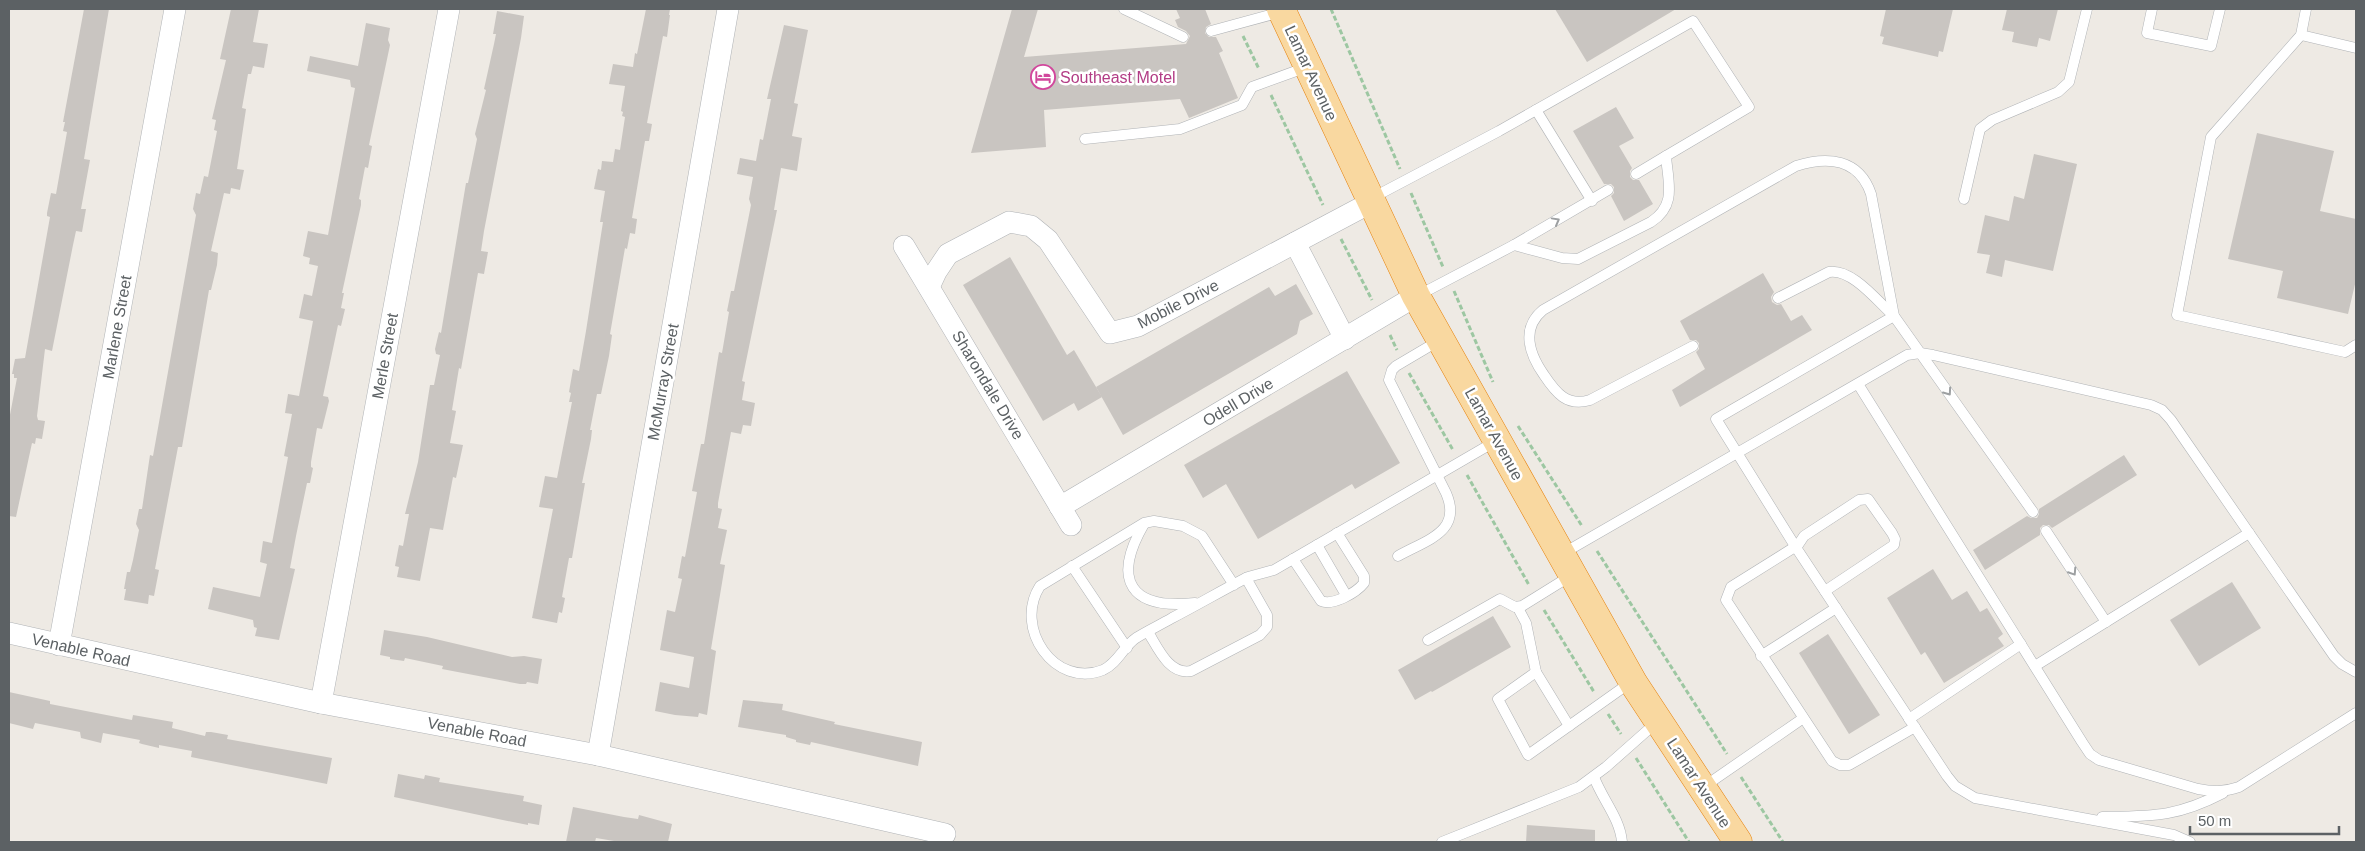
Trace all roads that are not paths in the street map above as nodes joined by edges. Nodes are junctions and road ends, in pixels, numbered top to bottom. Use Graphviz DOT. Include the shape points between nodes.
graph roads {
  1 [pos="175,9"];
  2 [pos="449,9"];
  3 [pos="728,9"];
  4 [pos="1124,9"];
  5 [pos="2087,9"];
  6 [pos="2152,9"];
  7 [pos="2220,9"];
  8 [pos="2306,9"];
  9 [pos="1282,10"];
  10 [pos="1211,31"];
  11 [pos="2301,35"];
  12 [pos="1182,37"];
  13 [pos="2356,48"];
  14 [pos="1308,67"];
  15 [pos="1536,110"];
  16 [pos="1085,138"];
  17 [pos="1666,156"];
  18 [pos="1636,174"];
  19 [pos="1608,190"];
  20 [pos="1964,199"];
  21 [pos="1370,201"];
  22 [pos="1592,201"];
  23 [pos="1294,243"];
  24 [pos="1514,245"];
  25 [pos="904,246"];
  26 [pos="929,287"];
  27 [pos="1416,296"];
  28 [pos="1778,298"];
  29 [pos="1894,316"];
  30 [pos="1344,339"];
  31 [pos="1440,340"];
  32 [pos="2356,345"];
  33 [pos="1693,346"];
  34 [pos="1920,353"];
  35 [pos="1858,384"];
  36 [pos="1507,432"];
  37 [pos="1736,453"];
  38 [pos="1437,476"];
  39 [pos="2033,512"];
  40 [pos="1066,516"];
  41 [pos="1144,523"];
  42 [pos="2046,531"];
  43 [pos="1337,533"];
  44 [pos="2249,533"];
  45 [pos="1317,545"];
  46 [pos="1795,546"];
  47 [pos="1398,556"];
  48 [pos="1294,559"];
  49 [pos="1567,565"];
  50 [pos="1072,566"];
  51 [pos="1246,578"];
  52 [pos="1234,585"];
  53 [pos="1825,591"];
  54 [pos="1346,595"];
  55 [pos="1201,603"];
  56 [pos="1518,608"];
  57 [pos="1836,608"];
  58 [pos="2106,622"];
  59 [pos="1148,632"];
  60 [pos="9,633"];
  61 [pos="1428,640"];
  62 [pos="2021,644"];
  63 [pos="58,645"];
  64 [pos="1127,648"];
  65 [pos="1761,656"];
  66 [pos="2034,666"];
  67 [pos="1536,672"];
  68 [pos="2356,672"];
  69 [pos="1633,682"];
  70 [pos="321,703"];
  71 [pos="2356,713"];
  72 [pos="1802,720"];
  73 [pos="1658,721"];
  74 [pos="1912,723"];
  75 [pos="1569,726"];
  76 [pos="598,755"];
  77 [pos="1594,777"];
  78 [pos="1702,788"];
  79 [pos="2226,791"];
  80 [pos="2080,818"];
  81 [pos="945,834"];
  82 [pos="1442,842"];
  83 [pos="1622,842"];
  84 [pos="1738,842"];
  85 [pos="2190,842"];
  1 -- 63 [label="street, Marlene Street"];
  2 -- 70 [label="street, Merle Street"];
  3 -- 76 [label="street, McMurray Street"];
  4 -- 12 [label="lane"];
  5 -- 20 [label="lane" via="2069,82 2058,92 1992,120 1980,129"];
  6 -- 7 [label="lane" via="2147,33 2211,46"];
  8 -- 11 [label="lane"];
  9 -- 10 [label="lane"];
  9 -- 14 [label="highway, Lamar Avenue"];
  11 -- 13 [label="lane"];
  11 -- 32 [label="lane" via="2211,137 2176,315 2345,352"];
  14 -- 16 [label="lane" via="1249,90 1242,105 1180,128"];
  14 -- 21 [label="highway, Lamar Avenue"];
  15 -- 17 [label="lane" via="1693,21 1750,107"];
  15 -- 21 [label="lane"];
  15 -- 22 [label="lane"];
  17 -- 18 [label="lane"];
  17 -- 24 [label="lane" via="1668,204 1651,222 1578,259"];
  19 -- 22 [label="lane"];
  21 -- 23 [label="street, Mobile Drive"];
  21 -- 27 [label="highway, Lamar Avenue"];
  24 -- 22 [label="lane, one-way"];
  23 -- 26 [label="street, Mobile Drive" via="1138,326 1110,333 1048,240 1031,226 1009,222 948,254"];
  23 -- 30 [label="street"];
  24 -- 27 [label="lane"];
  25 -- 26 [label="street, Sharondale Drive"];
  26 -- 40 [label="street, Sharondale Drive"];
  27 -- 30 [label="street, Odell Drive"];
  27 -- 31 [label="highway, Lamar Avenue"];
  28 -- 29 [label="lane" via="1829,272 1838,272 1853,278"];
  29 -- 33 [label="lane" via="1867,183 1860,173 1848,166 1835,162 1810,162 1796,166 1543,310 1533,322 1529,338 1533,357 1557,394 1566,400 1580,402 1590,400"];
  29 -- 34 [label="lane"];
  29 -- 37 [label="lane" via="1716,419"];
  30 -- 40 [label="street, Odell Drive"];
  31 -- 36 [label="highway, Lamar Avenue"];
  31 -- 38 [label="lane" via="1392,370 1389,380"];
  34 -- 35 [label="lane" via="1907,355"];
  34 -- 39 [label="lane, one-way"];
  34 -- 44 [label="lane" via="2157,407 2171,420"];
  35 -- 37 [label="lane"];
  35 -- 62 [label="lane"];
  36 -- 38 [label="lane"];
  36 -- 49 [label="highway, Lamar Avenue"];
  37 -- 46 [label="lane"];
  37 -- 49 [label="lane" via="1590,538"];
  38 -- 43 [label="lane"];
  38 -- 47 [label="lane" via="1450,501 1452,511 1448,524"];
  41 -- 50 [label="lane"];
  41 -- 52 [label="lane" via="1171,523 1198,533"];
  41 -- 55 [label="lane" via="1128,565 1134,589 1158,603"];
  42 -- 58 [label="lane, one-way"];
  43 -- 45 [label="lane"];
  43 -- 54 [label="lane" via="1364,578 1362,585"];
  44 -- 58 [label="lane"];
  44 -- 68 [label="lane" via="2334,656"];
  45 -- 48 [label="lane"];
  45 -- 54 [label="lane"];
  46 -- 53 [label="lane"];
  46 -- 53 [label="lane" via="1804,536 1861,499 1866,498 1872,503 1893,536 1894,545"];
  46 -- 65 [label="lane" via="1731,587 1727,593 1728,604"];
  48 -- 51 [label="lane" via="1266,574"];
  48 -- 54 [label="lane" via="1321,601 1330,603"];
  49 -- 56 [label="lane" via="1536,597"];
  49 -- 69 [label="highway, Lamar Avenue"];
  50 -- 64 [label="lane"];
  50 -- 64 [label="lane" via="1040,586 1034,596 1031,625 1042,646 1055,663 1078,673 1092,673 1108,667"];
  51 -- 52 [label="lane"];
  51 -- 59 [label="lane" via="1267,615 1267,628 1260,635 1184,672 1171,666"];
  52 -- 55 [label="lane"];
  53 -- 57 [label="lane"];
  55 -- 59 [label="lane"];
  56 -- 61 [label="lane" via="1500,599"];
  56 -- 67 [label="lane" via="1526,623"];
  57 -- 65 [label="lane"];
  57 -- 74 [label="lane"];
  58 -- 66 [label="lane"];
  59 -- 64 [label="lane"];
  60 -- 63 [label="street, Venable Road"];
  62 -- 66 [label="lane"];
  62 -- 74 [label="lane"];
  63 -- 70 [label="street, Venable Road"];
  65 -- 72 [label="lane"];
  66 -- 79 [label="lane" via="2090,754 2099,760 2198,789"];
  67 -- 75 [label="lane"];
  67 -- 75 [label="lane" via="1498,699 1528,755"];
  69 -- 73 [label="highway, Lamar Avenue"];
  69 -- 75 [label="lane"];
  70 -- 76 [label="street, Venable Road"];
  71 -- 79 [label="lane" via="2239,787"];
  72 -- 74 [label="lane" via="1828,758 1840,765 1853,763"];
  72 -- 78 [label="lane"];
  73 -- 77 [label="lane"];
  73 -- 78 [label="highway, Lamar Avenue"];
  74 -- 80 [label="lane" via="1947,776 1964,794"];
  76 -- 81 [label="street, Venable Road"];
  77 -- 82 [label="lane" via="1571,791"];
  77 -- 83 [label="lane" via="1619,826"];
  78 -- 84 [label="highway, Lamar Avenue"];
  79 -- 80 [label="lane" via="2177,813"];
  80 -- 85 [label="lane" via="2174,835"];
}
